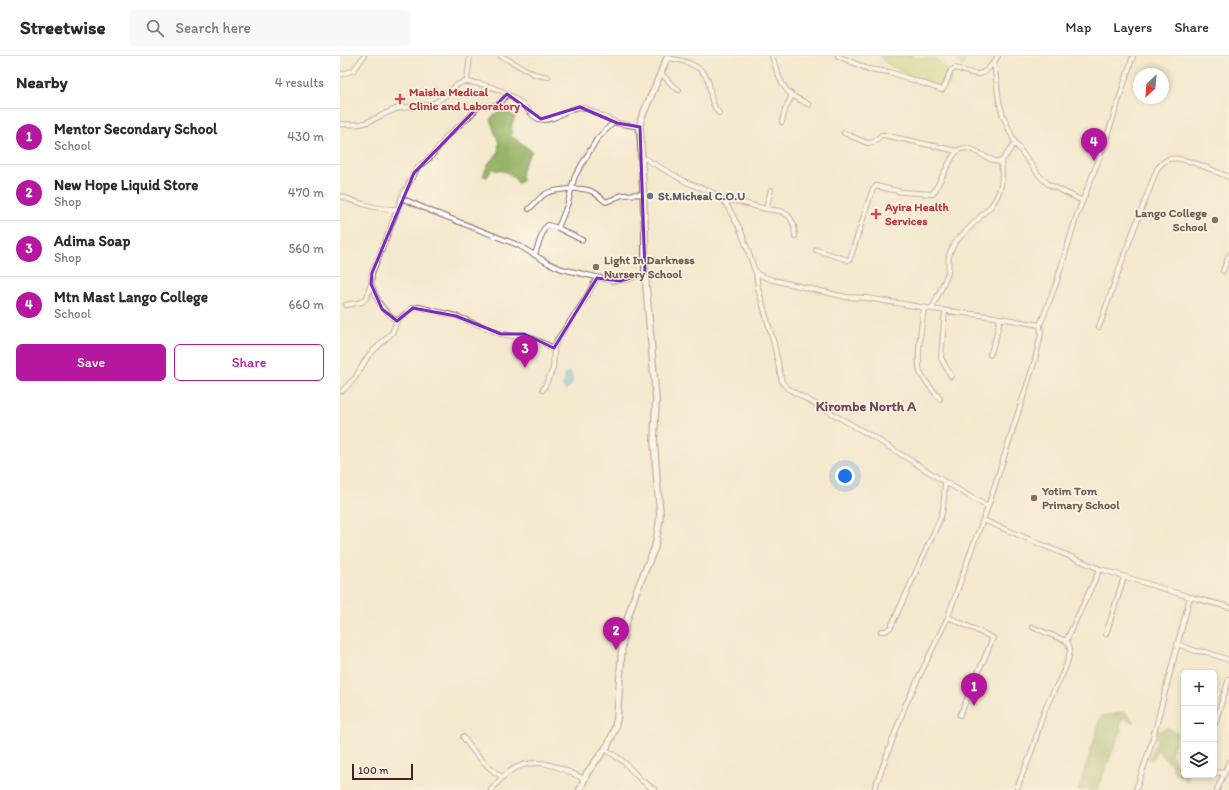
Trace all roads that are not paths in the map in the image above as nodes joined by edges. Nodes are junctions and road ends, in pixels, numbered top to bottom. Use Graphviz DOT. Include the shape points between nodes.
graph roads {
  1 [pos="364,56"];
  2 [pos="470,56"];
  3 [pos="501,56"];
  4 [pos="772,56"];
  5 [pos="838,56"];
  6 [pos="998,56"];
  7 [pos="1133,56"];
  8 [pos="667,57"];
  9 [pos="994,62"];
  10 [pos="661,73"];
  11 [pos="340,75"];
  12 [pos="548,77"];
  13 [pos="467,81"];
  14 [pos="679,90"];
  15 [pos="507,94"];
  16 [pos="792,95"];
  17 [pos="809,105"];
  18 [pos="719,114"];
  19 [pos="614,122"];
  20 [pos="782,122"];
  21 [pos="340,124"];
  22 [pos="640,127"];
  23 [pos="844,133"];
  24 [pos="1015,143"];
  25 [pos="957,151"];
  26 [pos="642,157"];
  27 [pos="1001,162"];
  28 [pos="1229,177"];
  29 [pos="571,189"];
  30 [pos="771,190"];
  31 [pos="644,194"];
  32 [pos="340,196"];
  33 [pos="401,198"];
  34 [pos="1083,201"];
  35 [pos="725,202"];
  36 [pos="397,209"];
  37 [pos="529,209"];
  38 [pos="766,209"];
  39 [pos="558,228"];
  40 [pos="795,236"];
  41 [pos="582,240"];
  42 [pos="816,250"];
  43 [pos="535,254"];
  44 [pos="1229,255"];
  45 [pos="1223,271"];
  46 [pos="756,273"];
  47 [pos="645,274"];
  48 [pos="597,278"];
  49 [pos="371,284"];
  50 [pos="346,305"];
  51 [pos="924,308"];
  52 [pos="932,309"];
  53 [pos="945,311"];
  54 [pos="1000,318"];
  55 [pos="397,321"];
  56 [pos="1040,325"];
  57 [pos="1099,327"];
  58 [pos="554,348"];
  59 [pos="990,355"];
  60 [pos="952,376"];
  61 [pos="543,390"];
  62 [pos="342,391"];
  63 [pos="940,399"];
  64 [pos="945,482"];
  65 [pos="988,507"];
  66 [pos="983,520"];
  67 [pos="1100,569"];
  68 [pos="1124,577"];
  69 [pos="1190,597"];
  70 [pos="1229,608"];
  71 [pos="948,617"];
  72 [pos="1032,627"];
  73 [pos="881,631"];
  74 [pos="1106,634"];
  75 [pos="1066,642"];
  76 [pos="1178,644"];
  77 [pos="1229,660"];
  78 [pos="1229,679"];
  79 [pos="960,715"];
  80 [pos="1217,717"];
  81 [pos="463,737"];
  82 [pos="605,749"];
  83 [pos="1229,762"];
  84 [pos="1217,772"];
  85 [pos="1224,773"];
  86 [pos="502,777"];
  87 [pos="584,779"];
  88 [pos="491,790"];
  89 [pos="580,790"];
  90 [pos="655,790"];
  91 [pos="874,790"];
  92 [pos="1017,790"];
  93 [pos="1136,790"];
  94 [pos="1217,790"];
  1 -- 11 [label="street" via="354,70"];
  2 -- 13 [label="street"];
  3 -- 12 [label="street" via="534,74"];
  4 -- 16 [label="street" via="780,79"];
  5 -- 9 [label="street" via="868,69 890,72 942,90 953,69 980,74 988,70"];
  6 -- 9 [label="street"];
  7 -- 34 [label="street"];
  8 -- 10 [label="street"];
  8 -- 18 [label="street" via="685,61 704,72 713,106"];
  9 -- 24 [label="street" via="1000,108"];
  10 -- 14 [label="street"];
  10 -- 22 [label="street"];
  13 -- 15 [label="street"];
  13 -- 21 [label="street" via="430,105 401,108 362,124"];
  15 -- 19 [label="street" via="538,119 547,120 580,107"];
  15 -- 33 [label="street" via="501,103 478,108 447,136 431,157 418,167"];
  16 -- 17 [label="street"];
  16 -- 20 [label="street"];
  19 -- 22 [label="street"];
  19 -- 29 [label="street" via="597,139"];
  22 -- 26 [label="street"];
  23 -- 25 [label="street" via="867,143 874,142 884,135"];
  24 -- 27 [label="street"];
  24 -- 34 [label="street" via="1052,187"];
  25 -- 27 [label="street" via="965,147"];
  25 -- 42 [label="street" via="933,194 874,187 849,260"];
  26 -- 31 [label="street"];
  26 -- 35 [label="street" via="688,183 710,191"];
  27 -- 52 [label="street" via="1002,178 996,199 953,246 949,256 948,273"];
  28 -- 57 [label="street" via="1180,158 1168,159 1162,163 1157,169"];
  29 -- 31 [label="street" via="589,190 606,202 622,195"];
  29 -- 37 [label="street" via="547,193"];
  29 -- 39 [label="street"];
  30 -- 38 [label="street"];
  31 -- 47 [label="street"];
  32 -- 36 [label="street" via="371,206"];
  33 -- 36 [label="street"];
  33 -- 43 [label="street"];
  34 -- 56 [label="street"];
  35 -- 38 [label="street" via="736,201"];
  35 -- 46 [label="street" via="741,231"];
  36 -- 49 [label="street" via="372,272"];
  38 -- 40 [label="street" via="781,211 789,216 795,227"];
  39 -- 41 [label="street"];
  39 -- 43 [label="street" via="546,226"];
  43 -- 48 [label="street" via="556,267"];
  44 -- 45 [label="street"];
  46 -- 51 [label="street" via="773,280 831,294"];
  46 -- 64 [label="street" via="784,384"];
  47 -- 48 [label="street" via="620,281"];
  47 -- 82 [label="street" via="656,399 654,440 659,525 655,547 636,592 626,626 617,719"];
  48 -- 58 [label="street" via="560,334"];
  49 -- 50 [label="street" via="366,300"];
  49 -- 55 [label="street" via="382,309"];
  51 -- 52 [label="street"];
  51 -- 63 [label="street" via="919,369 922,377"];
  52 -- 53 [label="street"];
  53 -- 54 [label="street"];
  53 -- 60 [label="street" via="941,358"];
  54 -- 56 [label="street"];
  54 -- 59 [label="street"];
  55 -- 58 [label="street" via="419,307 456,316 500,334 525,335"];
  55 -- 62 [label="street" via="392,333 368,356 355,378"];
  56 -- 65 [label="street" via="1041,334 1035,360"];
  58 -- 61 [label="street" via="552,369"];
  64 -- 65 [label="street"];
  64 -- 73 [label="street" via="940,518 891,627"];
  65 -- 66 [label="street"];
  66 -- 67 [label="street"];
  66 -- 71 [label="street"];
  67 -- 68 [label="street"];
  67 -- 75 [label="street"];
  68 -- 69 [label="street"];
  68 -- 74 [label="street"];
  69 -- 70 [label="street"];
  69 -- 76 [label="street"];
  71 -- 79 [label="street" via="993,638"];
  71 -- 91 [label="street" via="905,706"];
  72 -- 75 [label="street"];
  75 -- 92 [label="street" via="1070,648 1066,663 1047,704"];
  76 -- 77 [label="street"];
  76 -- 93 [label="street"];
  78 -- 80 [label="street"];
  81 -- 86 [label="street" via="486,765"];
  82 -- 87 [label="street"];
  82 -- 90 [label="street" via="623,761"];
  83 -- 85 [label="street"];
  84 -- 85 [label="street"];
  85 -- 94 [label="street"];
  86 -- 87 [label="street" via="521,765 538,762"];
  86 -- 88 [label="street"];
  87 -- 89 [label="street"];
}
